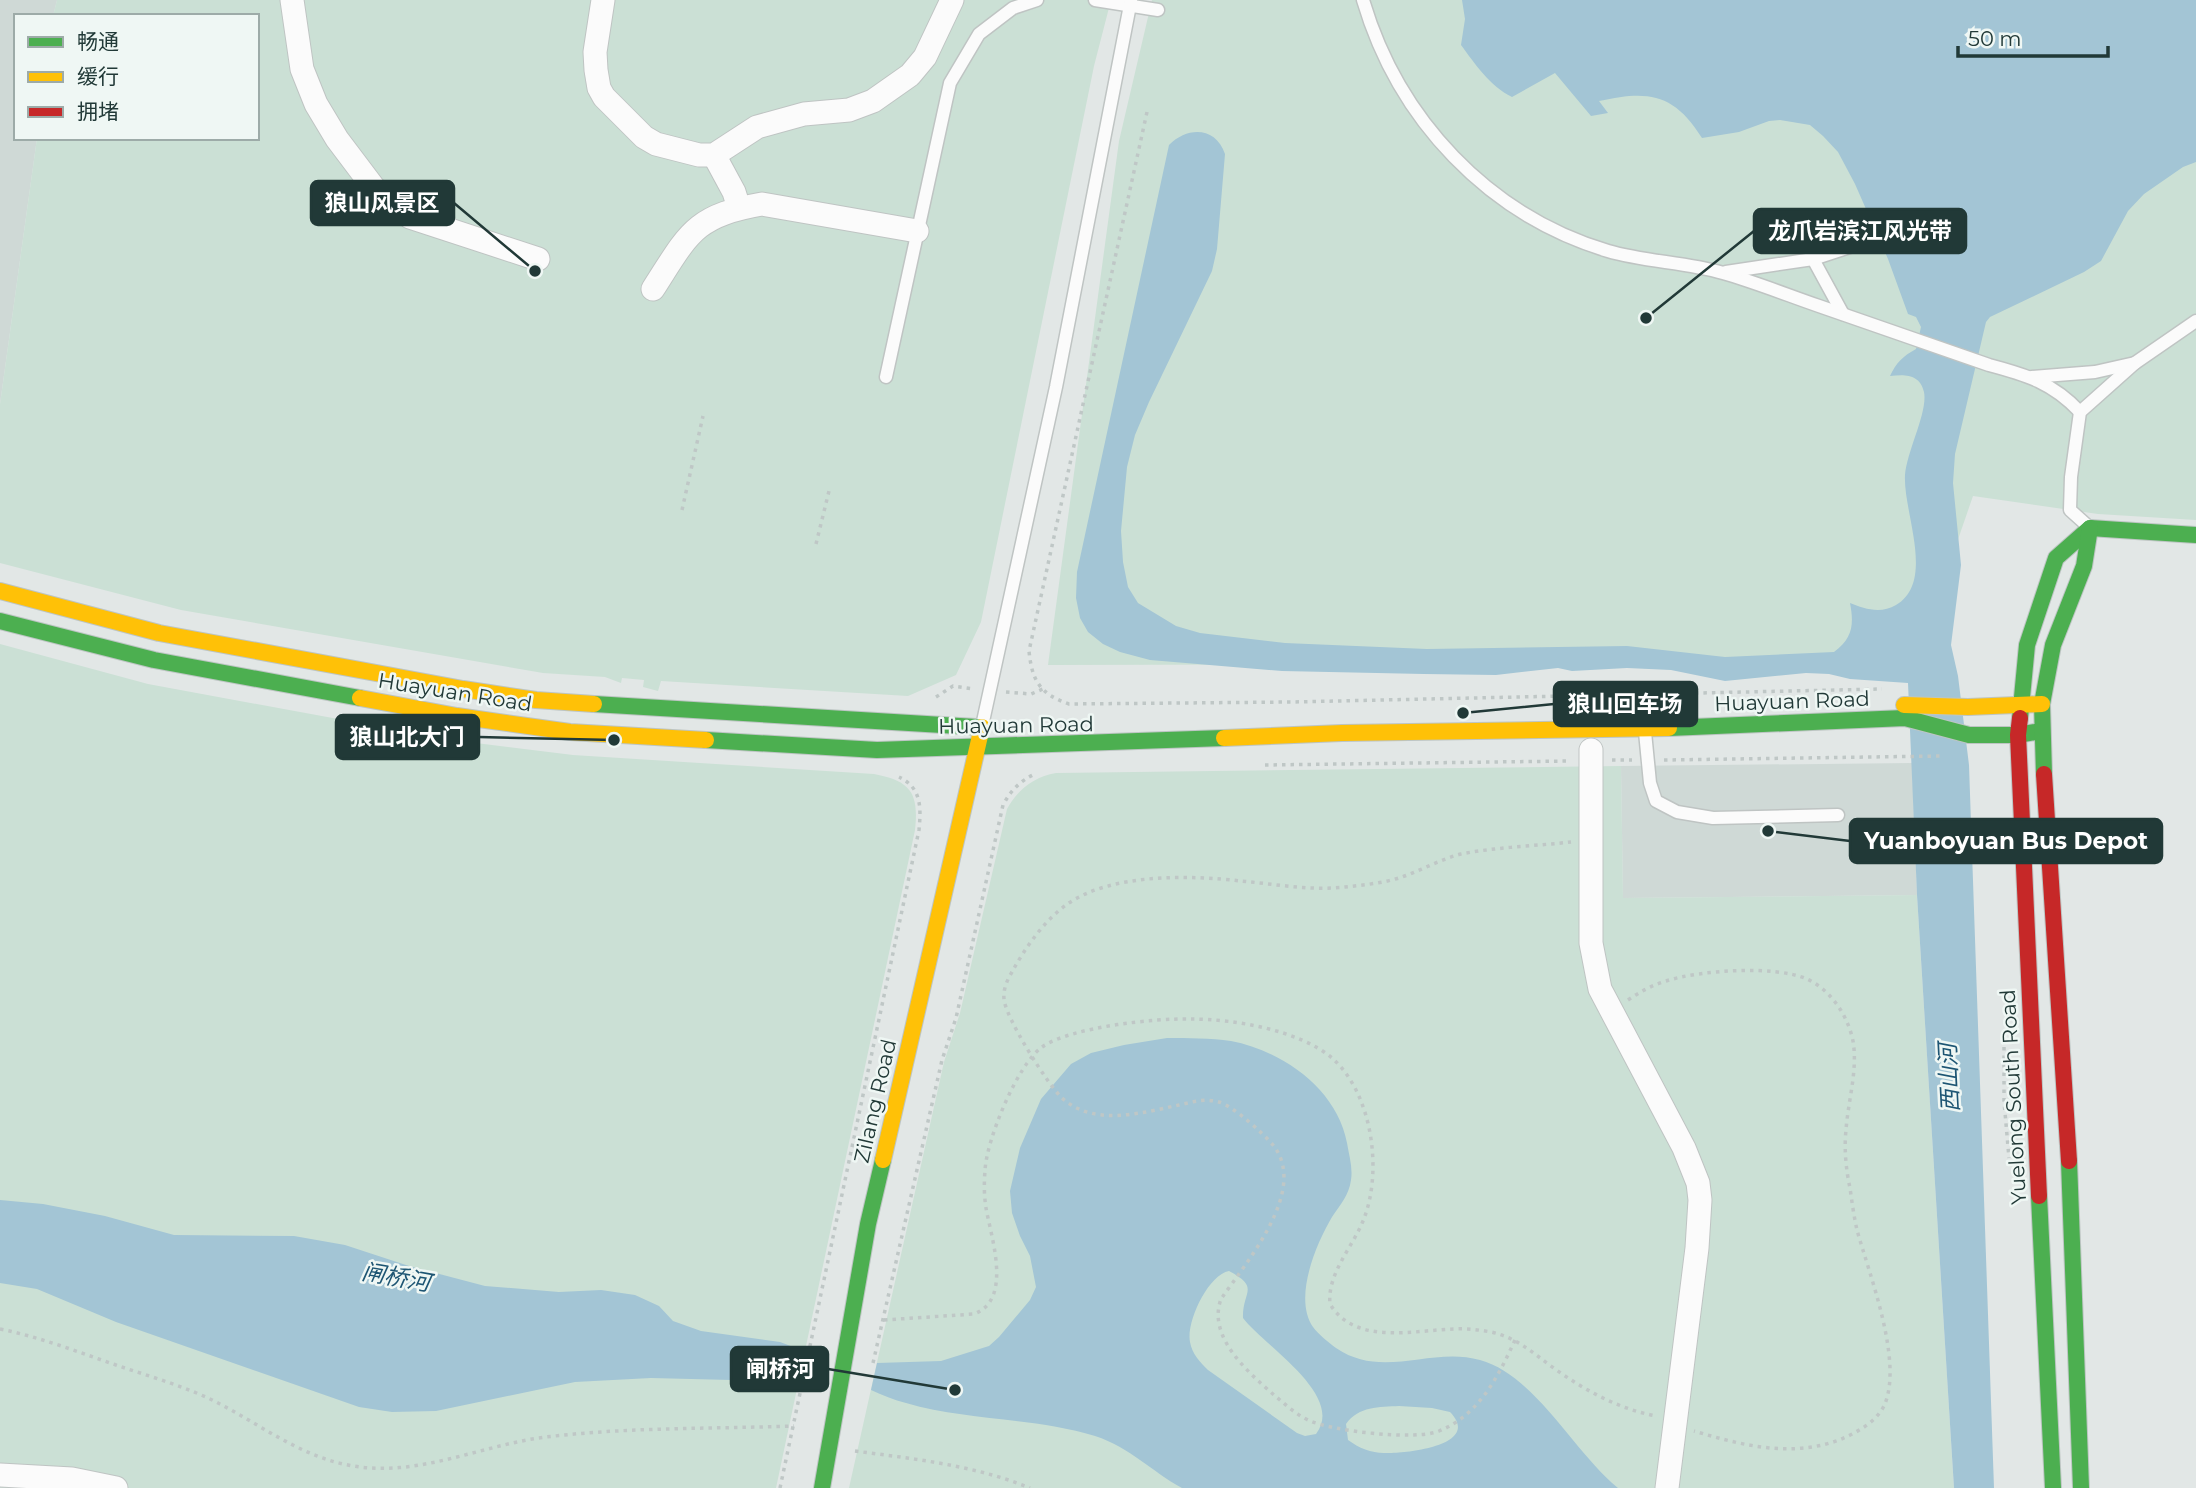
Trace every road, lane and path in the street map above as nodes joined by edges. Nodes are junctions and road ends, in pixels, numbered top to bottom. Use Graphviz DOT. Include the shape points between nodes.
graph roads {
  1 [pos="292,0"];
  2 [pos="603,0"];
  3 [pos="952,0"];
  4 [pos="1037,0"];
  5 [pos="1095,0"];
  6 [pos="1363,0"];
  7 [pos="1131,2"];
  8 [pos="1158,10"];
  9 [pos="1147,112"];
  10 [pos="714,155"];
  11 [pos="739,208"];
  12 [pos="916,231"];
  13 [pos="1865,242"];
  14 [pos="538,259"];
  15 [pos="1813,259"];
  16 [pos="1722,272"];
  17 [pos="653,289"];
  18 [pos="1843,314"];
  19 [pos="2196,321"];
  20 [pos="2135,363"];
  21 [pos="886,377"];
  22 [pos="2031,377"];
  23 [pos="2081,412"];
  24 [pos="703,416"];
  25 [pos="829,491"];
  26 [pos="682,510"];
  27 [pos="2090,528"];
  28 [pos="2196,535"];
  29 [pos="816,544"];
  30 [pos="0,591"];
  31 [pos="0,621"];
  32 [pos="1892,689"];
  33 [pos="2020,703"];
  34 [pos="2042,704"];
  35 [pos="1904,712"];
  36 [pos="1645,722"];
  37 [pos="1146,725"];
  38 [pos="989,727"];
  39 [pos="2041,731"];
  40 [pos="2018,735"];
  41 [pos="979,746"];
  42 [pos="1591,750"];
  43 [pos="1905,756"];
  44 [pos="1612,760"];
  45 [pos="1640,760"];
  46 [pos="1654,760"];
  47 [pos="1570,761"];
  48 [pos="1263,765"];
  49 [pos="1043,770"];
  50 [pos="893,774"];
  51 [pos="1838,815"];
  52 [pos="1590,841"];
  53 [pos="1609,1011"];
  54 [pos="1032,1057"];
  55 [pos="883,1320"];
  56 [pos="0,1329"];
  57 [pos="1515,1340"];
  58 [pos="871,1371"];
  59 [pos="1675,1423"];
  60 [pos="793,1426"];
  61 [pos="855,1441"];
  62 [pos="0,1475"];
  63 [pos="1667,1486"];
  64 [pos="116,1488"];
  65 [pos="780,1488"];
  66 [pos="822,1488"];
  67 [pos="1030,1488"];
  68 [pos="2053,1488"];
  69 [pos="2081,1488"];
  1 -- 14 [label="street" via="302,69 316,104 374,188 410,217"];
  2 -- 10 [label="street" via="595,52 604,97 643,137 656,144"];
  3 -- 10 [label="street" via="925,57 910,75 873,101 849,110 804,114 757,127"];
  4 -- 12 [label="lane" via="1013,8 979,34 950,83"];
  5 -- 7 [label="lane"];
  6 -- 16 [label="lane" via="1401,91 1426,127 1488,188 1563,233 1609,252"];
  7 -- 8 [label="lane"];
  7 -- 38 [label="lane"];
  9 -- 32 [label="path" via="1030,651 1034,679 1049,696 1069,704 1097,704"];
  10 -- 11 [label="street"];
  11 -- 12 [label="street" via="762,204"];
  11 -- 17 [label="street" via="712,217 693,231"];
  12 -- 21 [label="lane"];
  13 -- 15 [label="lane"];
  15 -- 16 [label="lane"];
  15 -- 18 [label="lane"];
  16 -- 18 [label="lane"];
  18 -- 22 [label="lane"];
  19 -- 20 [label="lane"];
  20 -- 22 [label="lane" via="2095,372"];
  20 -- 23 [label="lane"];
  22 -- 23 [label="lane" via="2065,396"];
  23 -- 27 [label="lane" via="2070,510"];
  24 -- 26 [label="path"];
  25 -- 29 [label="path"];
  27 -- 28 [label="main road"];
  27 -- 33 [label="main road, Yuelong South Road" via="2056,558 2027,645"];
  27 -- 34 [label="main road" via="2084,566 2053,645"];
  30 -- 38 [label="main road, Huayuan Road" via="159,633 536,700"];
  31 -- 41 [label="main road, Huayuan Road" via="154,660 457,716 570,732 877,750"];
  33 -- 34 [label="main road, Huayuan Road"];
  33 -- 35 [label="main road, Huayuan Road"];
  33 -- 40 [label="main road, Yuelong South Road"];
  34 -- 39 [label="main road"];
  35 -- 36 [label="main road, Huayuan Road" via="1711,714"];
  35 -- 40 [label="main road, Huayuan Road" via="1969,735"];
  36 -- 37 [label="main road, Huayuan Road"];
  36 -- 41 [label="main road, Huayuan Road" via="1591,728"];
  36 -- 51 [label="lane" via="1650,783 1657,801 1677,812 1713,818"];
  38 -- 41 [label="main road, Zilang Road"];
  39 -- 40 [label="main road, Huayuan Road"];
  39 -- 69 [label="main road" via="2069,1166"];
  40 -- 68 [label="main road, Yuelong South Road"];
  41 -- 66 [label="main road, Zilang Road" via="868,1224"];
  42 -- 52 [label="street"];
  43 -- 46 [label="path"];
  44 -- 45 [label="path"];
  47 -- 48 [label="path"];
  49 -- 55 [label="path" via="1019,783 1003,805"];
  50 -- 60 [label="path" via="919,797 919,830"];
  52 -- 53 [label="street" via="1591,943"];
  52 -- 54 [label="path" via="1461,854 1401,877 1341,888 1191,877 1088,892 1053,916 1008,980 1003,1000"];
  53 -- 59 [label="street" via="1685,1148 1698,1183 1697,1248"];
  53 -- 59 [label="path" via="1668,980 1714,973 1783,972 1809,980 1826,992 1842,1010 1853,1040 1846,1152 1856,1227 1888,1346 1883,1408 1870,1423 1846,1437 1798,1449 1765,1449"];
  54 -- 55 [label="path" via="992,1133 987,1154 985,1205 998,1269 989,1304 974,1314"];
  54 -- 57 [label="path" via="1045,1045 1076,1034 1187,1018 1260,1028 1325,1052 1356,1091 1374,1162 1365,1218 1331,1286 1335,1311 1352,1324 1376,1332 1473,1329"];
  54 -- 57 [label="path" via="1062,1098 1087,1113 1100,1116 1199,1100 1219,1102 1273,1144 1284,1171 1279,1204 1218,1307 1218,1321 1231,1350 1295,1413 1316,1424 1357,1431 1433,1433 1476,1405 1495,1382"];
  55 -- 58 [label="path"];
  56 -- 60 [label="path" via="176,1385 320,1458 350,1466 418,1466 544,1437 675,1427"];
  57 -- 59 [label="path" via="1590,1392"];
  59 -- 63 [label="street"];
  60 -- 65 [label="path"];
  61 -- 67 [label="path" via="850,1450 958,1466"];
  62 -- 64 [label="street" via="72,1479"];
}
